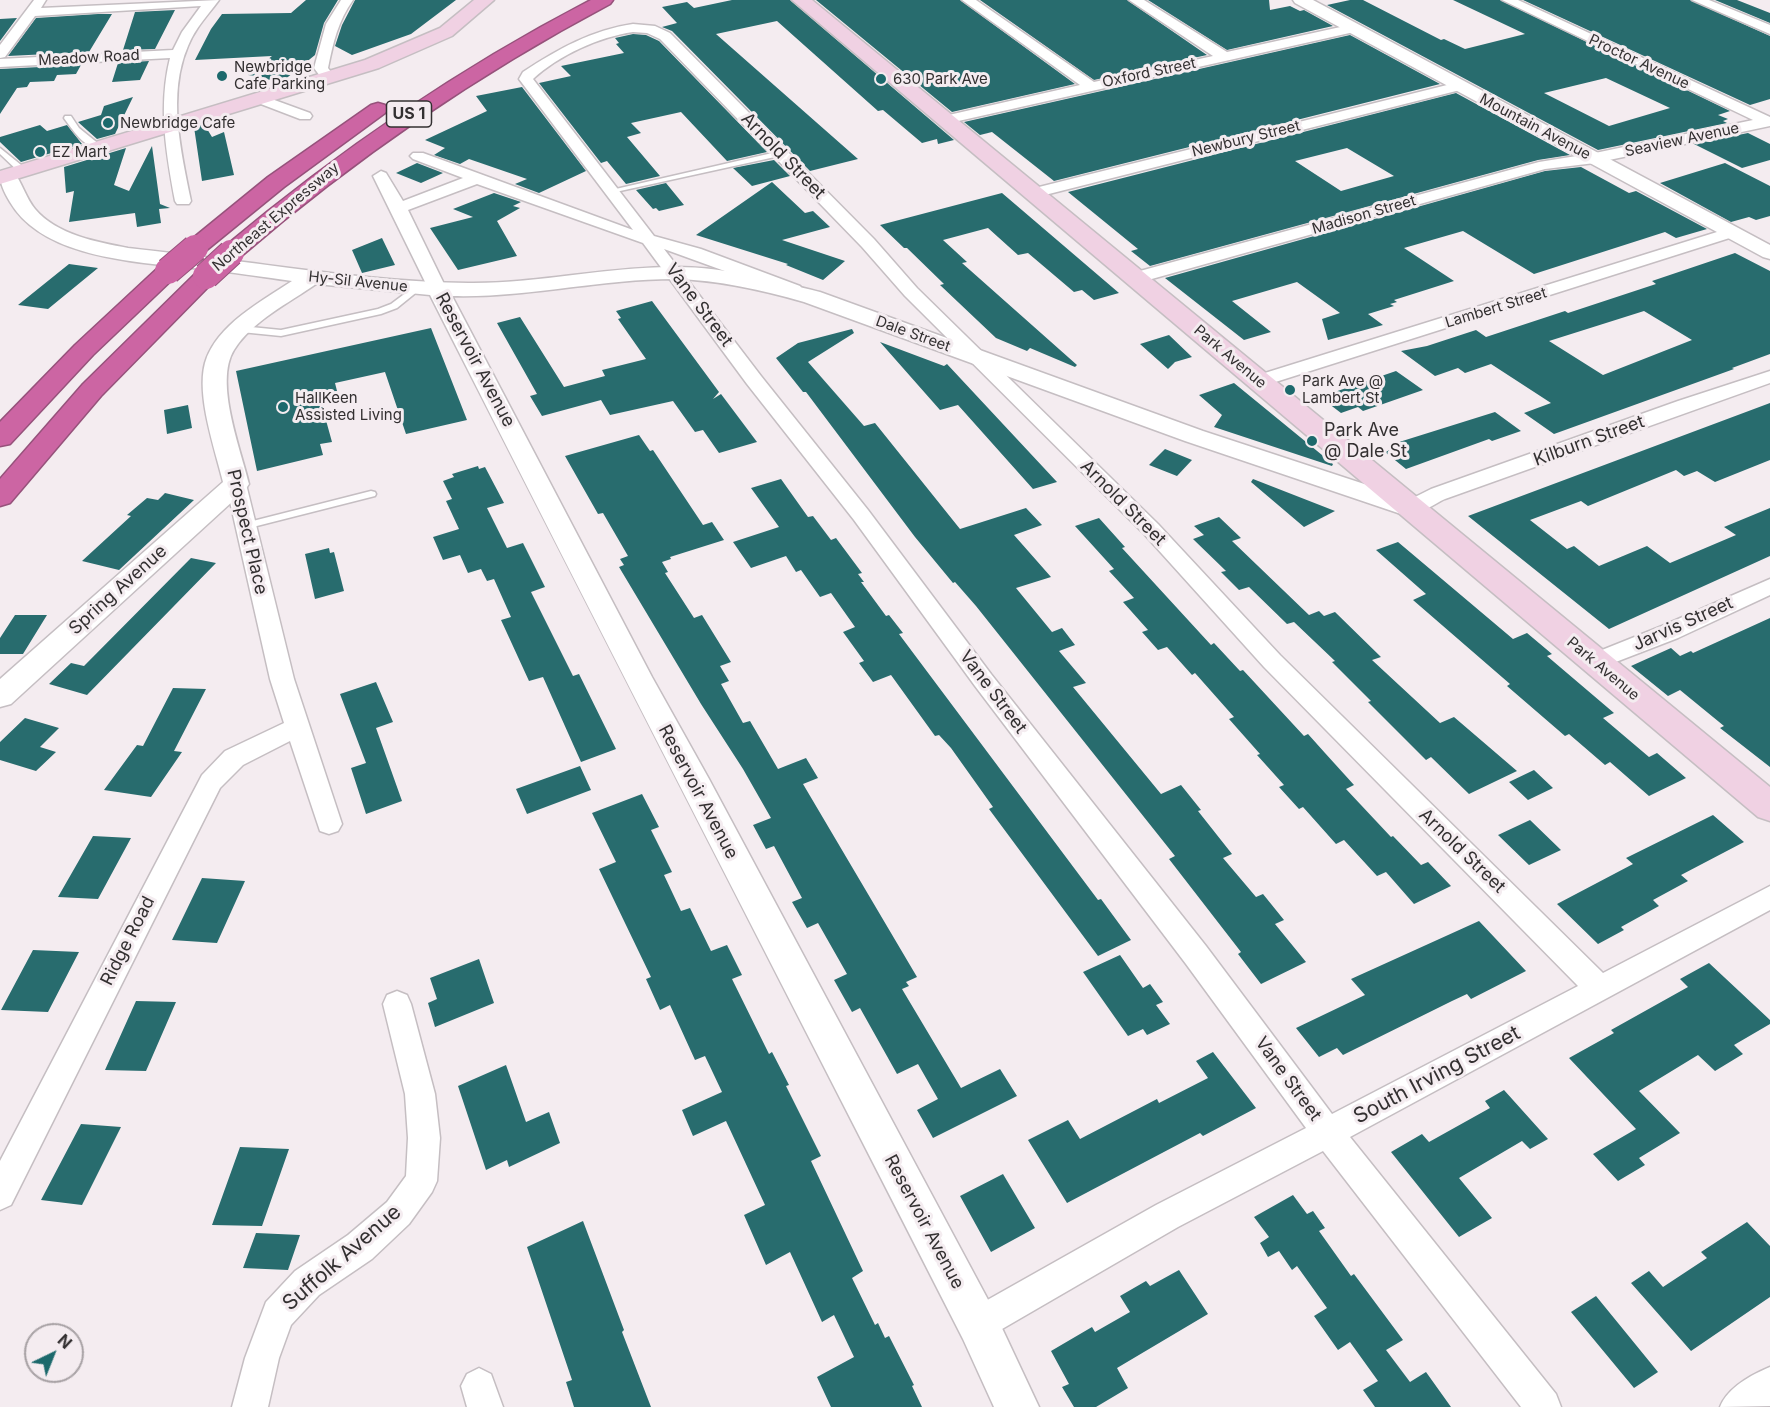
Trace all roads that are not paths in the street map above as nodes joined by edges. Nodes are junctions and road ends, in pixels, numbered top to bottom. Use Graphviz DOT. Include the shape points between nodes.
graph roads {
  1 [pos="40,0"];
  2 [pos="347,0"];
  3 [pos="485,0"];
  4 [pos="567,0"];
  5 [pos="604,0"];
  6 [pos="801,0"];
  7 [pos="968,0"];
  8 [pos="1135,0"];
  9 [pos="1301,0"];
  10 [pos="1508,0"];
  11 [pos="1698,0"];
  12 [pos="212,1"];
  13 [pos="31,12"];
  14 [pos="642,26"];
  15 [pos="1354,28"];
  16 [pos="1770,30"];
  17 [pos="486,43"];
  18 [pos="0,54"];
  19 [pos="178,54"];
  20 [pos="1225,57"];
  21 [pos="0,63"];
  22 [pos="328,77"];
  23 [pos="1089,86"];
  24 [pos="1459,86"];
  25 [pos="258,98"];
  26 [pos="391,100"];
  27 [pos="305,116"];
  28 [pos="68,118"];
  29 [pos="945,120"];
  30 [pos="1769,122"];
  31 [pos="171,124"];
  32 [pos="97,147"];
  33 [pos="0,150"];
  34 [pos="781,153"];
  35 [pos="418,156"];
  36 [pos="1595,158"];
  37 [pos="10,175"];
  38 [pos="381,176"];
  39 [pos="478,178"];
  40 [pos="612,191"];
  41 [pos="1033,193"];
  42 [pos="183,201"];
  43 [pos="399,208"];
  44 [pos="1733,232"];
  45 [pos="649,240"];
  46 [pos="1770,253"];
  47 [pos="675,273"];
  48 [pos="312,277"];
  49 [pos="1135,278"];
  50 [pos="427,289"];
  51 [pos="812,297"];
  52 [pos="241,329"];
  53 [pos="981,359"];
  54 [pos="1770,377"];
  55 [pos="1259,381"];
  56 [pos="0,438"];
  57 [pos="236,484"];
  58 [pos="371,494"];
  59 [pos="0,497"];
  60 [pos="1410,508"];
  61 [pos="245,526"];
  62 [pos="1770,586"];
  63 [pos="1595,662"];
  64 [pos="0,696"];
  65 [pos="297,727"];
  66 [pos="1770,807"];
  67 [pos="328,824"];
  68 [pos="1770,897"];
  69 [pos="1599,988"];
  70 [pos="397,1004"];
  71 [pos="1327,1132"];
  72 [pos="0,1194"];
  73 [pos="978,1324"];
  74 [pos="1770,1385"];
  75 [pos="250,1407"];
  76 [pos="1017,1407"];
  77 [pos="1543,1407"];
  78 [pos="1738,1407"];
  1 -- 13 [label="street"];
  2 -- 22 [label="street" via="328,35 321,68"];
  3 -- 22 [label="main road" via="429,40"];
  4 -- 17 [label="highway"];
  5 -- 59 [label="highway, Northeast Expressway / US 1, bridge" via="517,46 418,108 323,177 206,276 92,390"];
  6 -- 29 [label="main road, Park Avenue"];
  7 -- 23 [label="street"];
  8 -- 20 [label="street"];
  9 -- 15 [label="street, Mountain Avenue"];
  10 -- 30 [label="street, Proctor Avenue"];
  11 -- 16 [label="street"];
  12 -- 13 [label="street"];
  12 -- 19 [label="street"];
  13 -- 18 [label="street"];
  14 -- 34 [label="street, Arnold Street" via="665,36"];
  14 -- 40 [label="street, Vane Street" via="619,28 598,36 535,70 526,79"];
  15 -- 20 [label="street, Oxford Street"];
  15 -- 24 [label="street, Mountain Avenue"];
  19 -- 21 [label="street, Meadow Road"];
  19 -- 31 [label="street"];
  20 -- 23 [label="street, Oxford Street"];
  22 -- 25 [label="main road"];
  23 -- 29 [label="street, Oxford Street"];
  24 -- 36 [label="street, Mountain Avenue"];
  24 -- 41 [label="street, Newbury Street"];
  25 -- 27 [label="street"];
  25 -- 31 [label="main road"];
  26 -- 56 [label="highway, Northeast Expressway / US 1, bridge" via="276,182 168,271 84,350"];
  28 -- 32 [label="lane"];
  29 -- 41 [label="main road, Park Avenue"];
  30 -- 36 [label="street, Seaview Avenue"];
  31 -- 32 [label="main road"];
  31 -- 42 [label="street"];
  32 -- 37 [label="main road"];
  33 -- 37 [label="lane"];
  34 -- 40 [label="lane"];
  34 -- 53 [label="street, Arnold Street" via="911,292"];
  35 -- 39 [label="street, Dale Street"];
  36 -- 44 [label="street, Mountain Avenue"];
  36 -- 49 [label="street, Madison Street" via="1544,165"];
  37 -- 48 [label="street, Hy-Sil Avenue" via="17,200 30,216 72,240 121,252"];
  38 -- 43 [label="street, Reservoir Avenue"];
  39 -- 43 [label="street"];
  39 -- 45 [label="street, Dale Street"];
  40 -- 45 [label="street, Vane Street"];
  41 -- 49 [label="main road, Park Avenue"];
  43 -- 50 [label="street, Reservoir Avenue"];
  44 -- 46 [label="street, Mountain Avenue"];
  44 -- 55 [label="street, Lambert Street"];
  45 -- 47 [label="street, Vane Street"];
  45 -- 51 [label="street, Dale Street"];
  47 -- 50 [label="street, Hy-Sil Avenue" via="506,289"];
  47 -- 51 [label="street, Hy-Sil Avenue" via="738,280"];
  47 -- 71 [label="street, Vane Street"];
  48 -- 50 [label="street, Hy-Sil Avenue"];
  48 -- 52 [label="street, Prospect Place"];
  49 -- 55 [label="main road, Park Avenue"];
  50 -- 52 [label="lane" via="381,311 281,333"];
  50 -- 73 [label="street, Reservoir Avenue" via="551,506 636,677"];
  51 -- 53 [label="street, Dale Street"];
  52 -- 57 [label="street, Prospect Place" via="218,357 215,372"];
  53 -- 60 [label="street, Dale Street"];
  53 -- 69 [label="street, Arnold Street" via="1151,529 1272,661"];
  54 -- 60 [label="street, Kilburn Street" via="1438,494"];
  55 -- 60 [label="main road, Park Avenue"];
  57 -- 61 [label="street, Prospect Place"];
  57 -- 64 [label="street, Spring Avenue"];
  58 -- 61 [label="lane"];
  60 -- 63 [label="main road, Park Avenue"];
  61 -- 65 [label="street, Prospect Place"];
  62 -- 63 [label="street, Jarvis Street"];
  63 -- 66 [label="main road, Park Avenue"];
  65 -- 67 [label="street, Prospect Place"];
  65 -- 72 [label="street, Ridge Road" via="234,758 211,782"];
  68 -- 69 [label="street, South Irving Street"];
  69 -- 71 [label="street, South Irving Street"];
  70 -- 75 [label="street, Suffolk Avenue" via="420,1094 424,1138 421,1181 398,1213 307,1283 278,1314"];
  71 -- 73 [label="street, South Irving Street" via="1167,1216"];
  71 -- 77 [label="street, Vane Street"];
  73 -- 76 [label="street, Reservoir Avenue"];
  74 -- 78 [label="street"];
}
